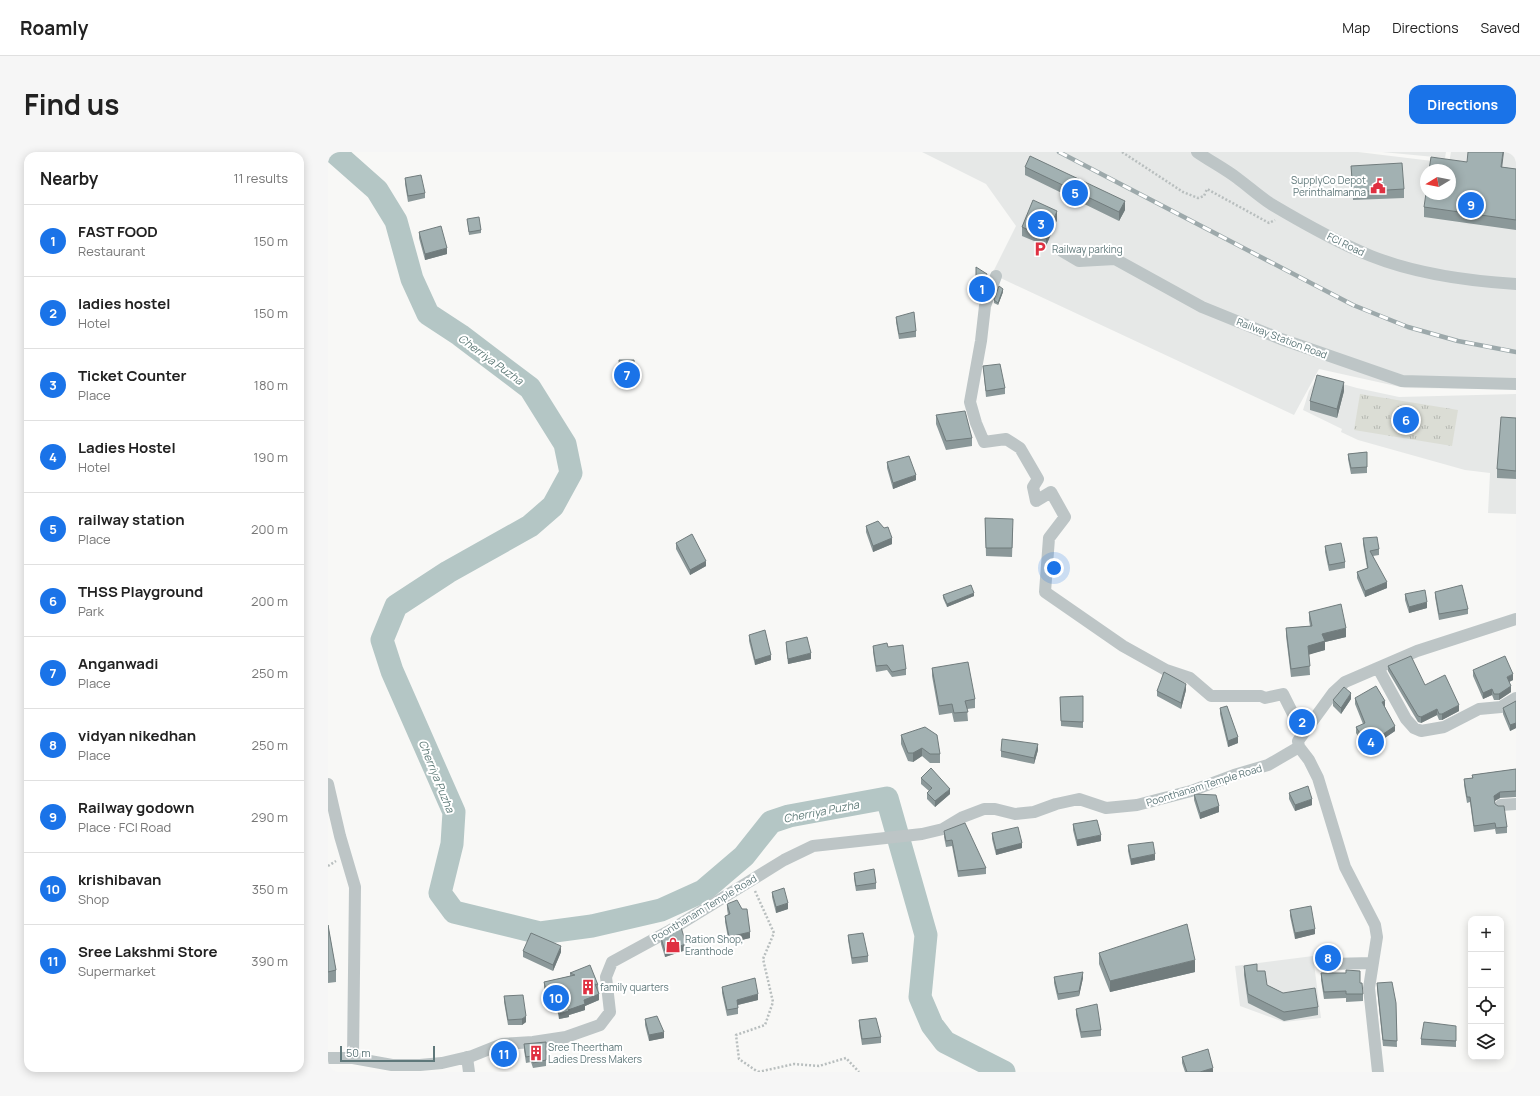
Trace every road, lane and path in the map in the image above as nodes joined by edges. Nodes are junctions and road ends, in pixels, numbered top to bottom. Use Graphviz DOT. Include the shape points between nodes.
graph roads {
  1 [pos="1122,152"];
  2 [pos="1197,152"];
  3 [pos="1283,210"];
  4 [pos="1062,251"];
  5 [pos="996,276"];
  6 [pos="1516,284"];
  7 [pos="1516,384"];
  8 [pos="1516,619"];
  9 [pos="1378,668"];
  10 [pos="1516,698"];
  11 [pos="1303,734"];
  12 [pos="1299,747"];
  13 [pos="328,784"];
  14 [pos="1516,804"];
  15 [pos="1501,805"];
  16 [pos="750,881"];
  17 [pos="1373,962"];
  18 [pos="1329,964"];
  19 [pos="467,1057"];
  20 [pos="328,1058"];
  21 [pos="353,1058"];
  22 [pos="469,1072"];
  23 [pos="758,1072"];
  24 [pos="859,1072"];
  25 [pos="1378,1072"];
  1 -- 3 [label="path" via="1184,192 1198,198 1204,196 1207,188 1269,223"];
  2 -- 3 [label="street, FCI Road"];
  3 -- 6 [label="street, FCI Road" via="1347,245 1399,265 1474,281"];
  4 -- 7 [label="street, Railway Station Road" via="1079,261 1115,259 1202,307 1281,339 1402,381"];
  5 -- 11 [label="street" via="983,316 970,402 984,442 1006,439 1020,448 1038,479 1033,487 1036,501 1051,492 1065,517 1049,538 1045,592 1122,646 1166,670 1190,678 1210,696 1265,698 1283,694"];
  8 -- 9 [label="street" via="1417,651"];
  9 -- 10 [label="street" via="1406,719 1414,728 1421,731 1444,727 1479,709 1501,707"];
  9 -- 11 [label="street" via="1345,682 1333,693"];
  11 -- 12 [label="street" via="1298,741"];
  12 -- 16 [label="street, Poonthanam Temple Road" via="1268,765 1191,791 1137,805 1106,808 1079,799 1034,812 1014,814 984,809 943,829 922,834 813,846 799,851"];
  12 -- 17 [label="street" via="1318,778 1345,867 1376,925"];
  13 -- 21 [label="street" via="355,886"];
  14 -- 15 [label="street"];
  16 -- 19 [label="street, Poonthanam Temple Road" via="669,931 612,962 606,977 610,1012 600,1025 566,1037 502,1044"];
  16 -- 23 [label="path" via="774,933 763,959 772,1002 765,1025 736,1035 739,1059"];
  17 -- 18 [label="street"];
  17 -- 25 [label="street" via="1370,988"];
  19 -- 21 [label="street, Poonthanam Temple Road" via="420,1066 392,1065"];
  19 -- 22 [label="street"];
  20 -- 21 [label="street, Poonthanam Temple Road"];
  23 -- 24 [label="path" via="794,1064 819,1066 846,1058"];
}
